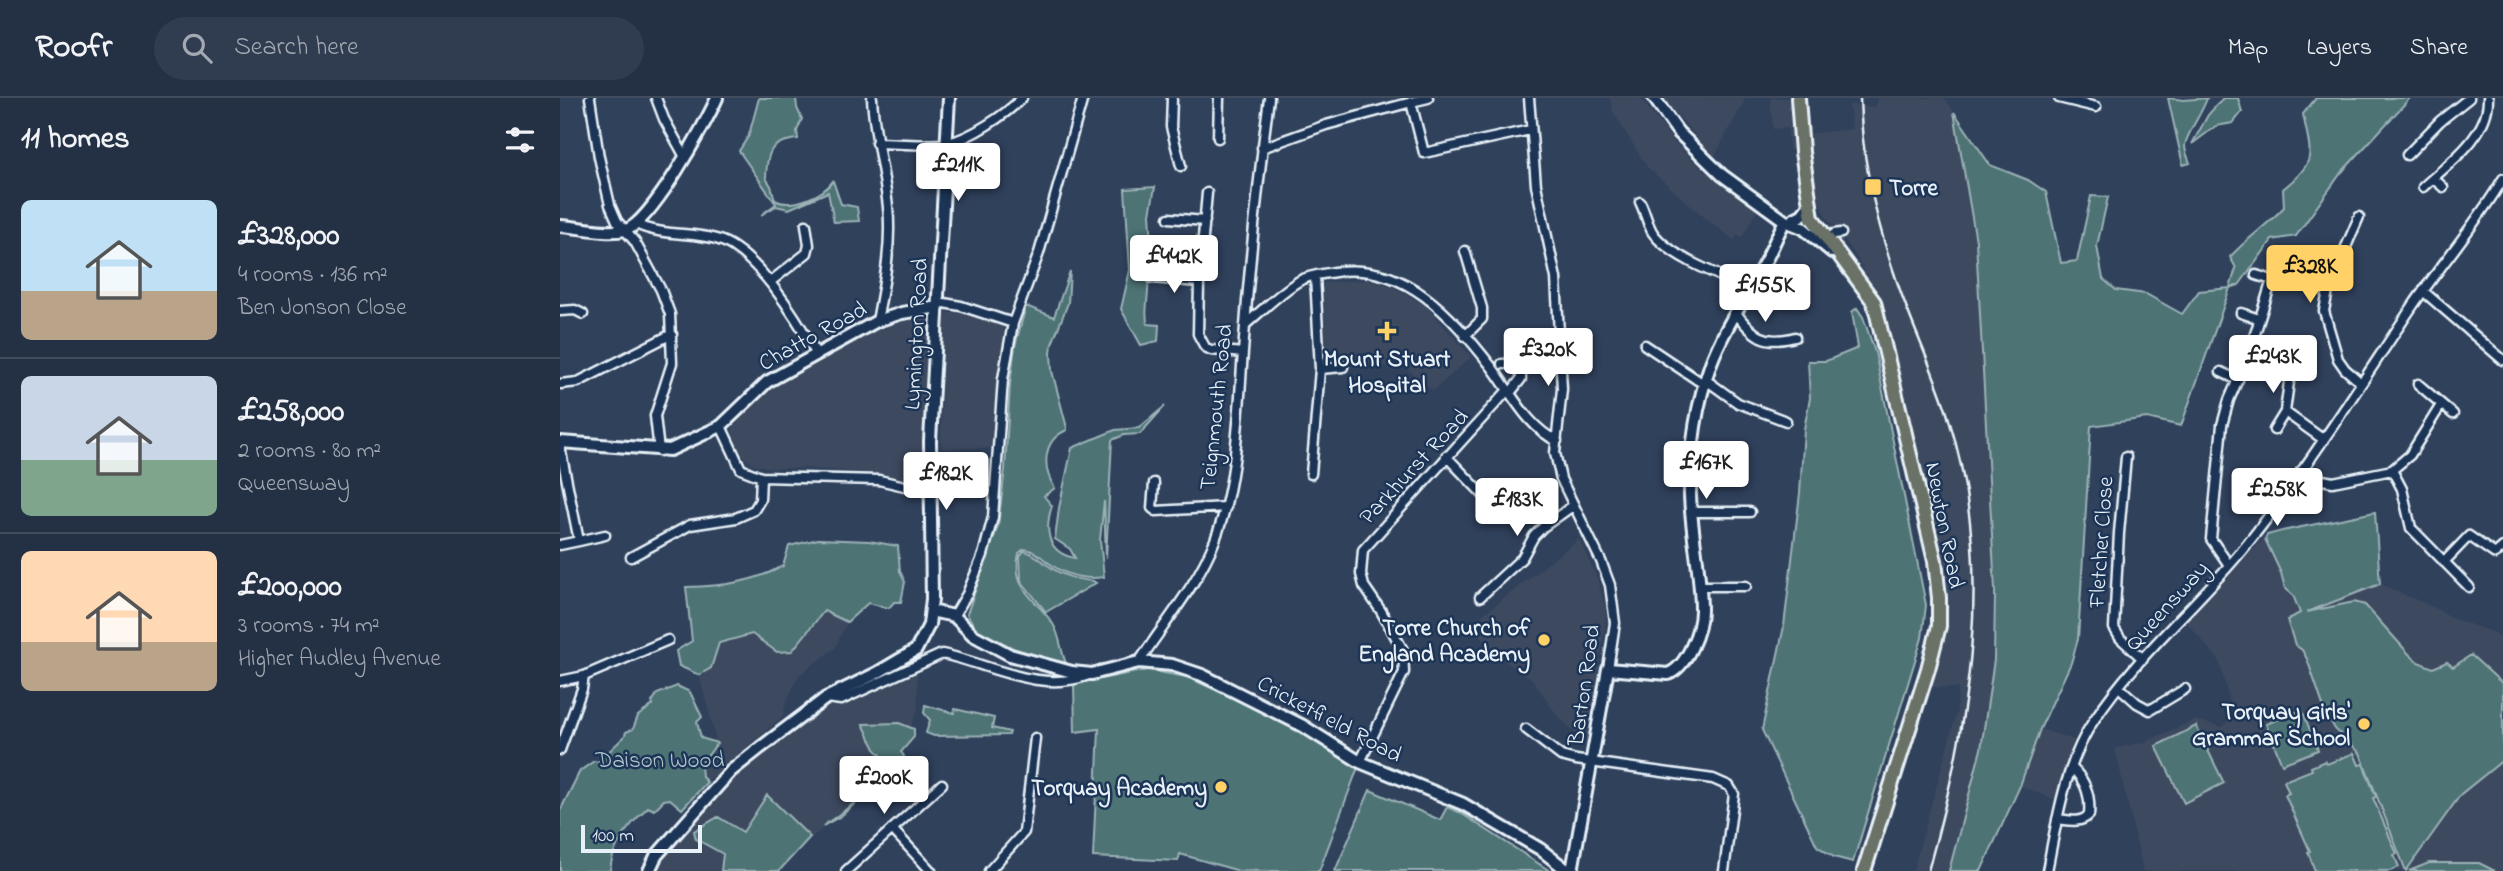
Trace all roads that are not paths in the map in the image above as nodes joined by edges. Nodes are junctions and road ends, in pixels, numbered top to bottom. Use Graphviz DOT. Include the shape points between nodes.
graph roads {
  1 [pos="590,98"];
  2 [pos="656,98"];
  3 [pos="717,98"];
  4 [pos="872,98"];
  5 [pos="948,98"];
  6 [pos="1022,98"];
  7 [pos="1083,98"];
  8 [pos="1172,98"];
  9 [pos="1219,98"];
  10 [pos="1269,98"];
  11 [pos="1428,98"];
  12 [pos="1529,98"];
  13 [pos="1654,98"];
  14 [pos="1798,98"];
  15 [pos="2059,98"];
  16 [pos="2469,98"];
  17 [pos="2488,98"];
  18 [pos="1409,103"];
  19 [pos="2096,107"];
  20 [pos="1530,130"];
  21 [pos="1218,138"];
  22 [pos="876,143"];
  23 [pos="946,144"];
  24 [pos="1262,148"];
  25 [pos="2407,155"];
  26 [pos="685,157"];
  27 [pos="1181,166"];
  28 [pos="2433,178"];
  29 [pos="2503,179"];
  30 [pos="2423,187"];
  31 [pos="2443,187"];
  32 [pos="1807,191"];
  33 [pos="1207,192"];
  34 [pos="1640,202"];
  35 [pos="1809,206"];
  36 [pos="2360,217"];
  37 [pos="1170,218"];
  38 [pos="1790,220"];
  39 [pos="1205,221"];
  40 [pos="1813,221"];
  41 [pos="806,225"];
  42 [pos="560,226"];
  43 [pos="631,227"];
  44 [pos="1832,233"];
  45 [pos="1465,251"];
  46 [pos="1847,266"];
  47 [pos="2256,275"];
  48 [pos="1315,276"];
  49 [pos="1152,278"];
  50 [pos="769,282"];
  51 [pos="1199,282"];
  52 [pos="1749,288"];
  53 [pos="2423,291"];
  54 [pos="576,300"];
  55 [pos="1874,302"];
  56 [pos="938,305"];
  57 [pos="560,311"];
  58 [pos="1736,313"];
  59 [pos="2241,313"];
  60 [pos="1493,315"];
  61 [pos="1482,319"];
  62 [pos="2259,319"];
  63 [pos="877,321"];
  64 [pos="1013,323"];
  65 [pos="1245,326"];
  66 [pos="672,334"];
  67 [pos="1465,336"];
  68 [pos="1795,337"];
  69 [pos="1645,345"];
  70 [pos="1242,353"];
  71 [pos="817,355"];
  72 [pos="2503,360"];
  73 [pos="1502,364"];
  74 [pos="1343,367"];
  75 [pos="2291,367"];
  76 [pos="1320,369"];
  77 [pos="2221,372"];
  78 [pos="2238,380"];
  79 [pos="1706,383"];
  80 [pos="2361,383"];
  81 [pos="560,384"];
  82 [pos="2418,384"];
  83 [pos="1509,392"];
  84 [pos="2441,405"];
  85 [pos="2286,412"];
  86 [pos="2453,414"];
  87 [pos="1786,421"];
  88 [pos="720,426"];
  89 [pos="2274,430"];
  90 [pos="2324,440"];
  91 [pos="1557,442"];
  92 [pos="560,444"];
  93 [pos="659,451"];
  94 [pos="1447,456"];
  95 [pos="2126,457"];
  96 [pos="2392,470"];
  97 [pos="2301,471"];
  98 [pos="1311,474"];
  99 [pos="761,477"];
  100 [pos="1154,482"];
  101 [pos="930,492"];
  102 [pos="1574,505"];
  103 [pos="1226,507"];
  104 [pos="1496,508"];
  105 [pos="1691,512"];
  106 [pos="1749,512"];
  107 [pos="1527,528"];
  108 [pos="605,535"];
  109 [pos="1534,536"];
  110 [pos="579,541"];
  111 [pos="560,545"];
  112 [pos="2503,547"];
  113 [pos="631,557"];
  114 [pos="2444,562"];
  115 [pos="2229,565"];
  116 [pos="1699,586"];
  117 [pos="1746,586"];
  118 [pos="2469,587"];
  119 [pos="1491,602"];
  120 [pos="932,611"];
  121 [pos="954,616"];
  122 [pos="668,640"];
  123 [pos="2143,660"];
  124 [pos="1139,662"];
  125 [pos="1608,669"];
  126 [pos="1092,674"];
  127 [pos="584,676"];
  128 [pos="560,681"];
  129 [pos="2119,687"];
  130 [pos="2185,689"];
  131 [pos="826,698"];
  132 [pos="1526,729"];
  133 [pos="1035,738"];
  134 [pos="560,750"];
  135 [pos="1360,762"];
  136 [pos="1593,762"];
  137 [pos="2072,768"];
  138 [pos="942,784"];
  139 [pos="2057,819"];
  140 [pos="892,829"];
  141 [pos="649,871"];
  142 [pos="846,871"];
  143 [pos="931,871"];
  144 [pos="989,871"];
  145 [pos="1570,871"];
  146 [pos="1724,871"];
  147 [pos="1864,871"];
  148 [pos="2047,871"];
  1 -- 43 [label="street" via="610,205 617,221"];
  2 -- 26 [label="street"];
  3 -- 26 [label="street"];
  4 -- 22 [label="street"];
  5 -- 23 [label="street, Lymington Road"];
  6 -- 23 [label="street" via="969,135"];
  7 -- 64 [label="street" via="1039,253"];
  8 -- 27 [label="street" via="1171,127"];
  9 -- 21 [label="street"];
  10 -- 24 [label="street, Teignmouth Road"];
  11 -- 18 [label="street"];
  12 -- 20 [label="street, Barton Road"];
  13 -- 38 [label="street, Newton Road" via="1678,132 1722,175"];
  14 -- 32 [label="main road"];
  15 -- 19 [label="street"];
  16 -- 25 [label="street"];
  17 -- 28 [label="street" via="2483,123"];
  18 -- 20 [label="street" via="1424,153"];
  18 -- 24 [label="street"];
  20 -- 91 [label="street, Barton Road" via="1536,185 1556,278 1562,389"];
  22 -- 23 [label="street"];
  22 -- 63 [label="street" via="888,208 886,277"];
  23 -- 56 [label="street, Lymington Road"];
  24 -- 65 [label="street, Teignmouth Road"];
  26 -- 43 [label="street" via="646,216"];
  28 -- 30 [label="street"];
  28 -- 31 [label="street"];
  29 -- 53 [label="street, Queensway"];
  32 -- 35 [label="main road"];
  32 -- 44 [label="main road"];
  33 -- 39 [label="street"];
  34 -- 52 [label="street" via="1653,232 1674,251"];
  35 -- 38 [label="street"];
  35 -- 40 [label="main road"];
  36 -- 80 [label="street" via="2329,286 2324,311 2338,359"];
  37 -- 39 [label="street"];
  38 -- 40 [label="street"];
  38 -- 46 [label="street, Newton Road"];
  38 -- 52 [label="street"];
  39 -- 51 [label="street"];
  40 -- 44 [label="main road"];
  41 -- 50 [label="street" via="807,253"];
  42 -- 43 [label="street"];
  43 -- 50 [label="street" via="695,234 733,244"];
  43 -- 66 [label="street" via="661,290"];
  44 -- 46 [label="main road"];
  44 -- 55 [label="main road" via="1867,283"];
  45 -- 61 [label="street"];
  46 -- 55 [label="main road, Newton Road"];
  47 -- 62 [label="street" via="2272,279"];
  48 -- 65 [label="street" via="1300,280"];
  48 -- 67 [label="street" via="1354,269 1404,282"];
  48 -- 76 [label="street"];
  49 -- 51 [label="street"];
  50 -- 71 [label="street"];
  51 -- 70 [label="street" via="1200,341 1211,350"];
  52 -- 58 [label="street"];
  53 -- 72 [label="street"];
  53 -- 80 [label="street, Queensway"];
  54 -- 57 [label="street" via="579,312"];
  55 -- 147 [label="main road, Newton Road" via="1935,561 1939,626"];
  56 -- 63 [label="street, Chatto Road"];
  56 -- 64 [label="street" via="961,306"];
  56 -- 101 [label="street, Lymington Road"];
  58 -- 68 [label="street" via="1763,339"];
  58 -- 79 [label="street"];
  59 -- 62 [label="street"];
  60 -- 61 [label="street"];
  61 -- 67 [label="street"];
  62 -- 78 [label="street"];
  63 -- 71 [label="street, Chatto Road"];
  64 -- 121 [label="street" via="1003,379 993,517 984,555"];
  65 -- 70 [label="street, Teignmouth Road"];
  66 -- 81 [label="street" via="578,382"];
  66 -- 93 [label="street" via="672,363 655,416"];
  67 -- 83 [label="street"];
  69 -- 79 [label="street"];
  70 -- 103 [label="street, Teignmouth Road"];
  71 -- 88 [label="street, Chatto Road" via="767,382"];
  73 -- 83 [label="street" via="1521,363 1521,379"];
  74 -- 76 [label="street"];
  75 -- 85 [label="street"];
  76 -- 98 [label="street"];
  77 -- 78 [label="street"];
  78 -- 115 [label="street" via="2222,425 2211,540"];
  79 -- 87 [label="street" via="1738,403"];
  79 -- 105 [label="street" via="1692,441"];
  80 -- 90 [label="street, Queensway"];
  82 -- 84 [label="street"];
  83 -- 91 [label="street" via="1534,425"];
  83 -- 94 [label="street, Parkhurst Road"];
  84 -- 86 [label="street"];
  84 -- 96 [label="street" via="2410,455"];
  85 -- 89 [label="street"];
  85 -- 90 [label="street"];
  88 -- 93 [label="street, Chatto Road" via="682,446"];
  88 -- 99 [label="street" via="741,469"];
  90 -- 97 [label="street, Queensway"];
  91 -- 102 [label="street, Barton Road" via="1561,479"];
  92 -- 93 [label="street, Chatto Road"];
  92 -- 110 [label="street"];
  94 -- 104 [label="street" via="1485,490"];
  94 -- 135 [label="street, Parkhurst Road" via="1363,550 1364,586 1403,650 1404,672"];
  95 -- 123 [label="street, Fletcher Close" via="2114,628"];
  96 -- 97 [label="street" via="2333,482"];
  96 -- 114 [label="street" via="2402,489 2411,528"];
  97 -- 115 [label="street, Queensway"];
  99 -- 101 [label="street" via="878,480"];
  99 -- 113 [label="street" via="760,500 754,510 736,518 690,525"];
  100 -- 103 [label="street" via="1152,508 1156,511"];
  101 -- 120 [label="street, Lymington Road"];
  102 -- 109 [label="street"];
  102 -- 125 [label="street, Barton Road" via="1610,585 1615,623"];
  103 -- 124 [label="street, Teignmouth Road" via="1192,584"];
  105 -- 106 [label="street"];
  105 -- 116 [label="street"];
  107 -- 109 [label="street"];
  108 -- 110 [label="street"];
  109 -- 119 [label="street" via="1522,558 1482,595"];
  110 -- 111 [label="street"];
  112 -- 114 [label="street" via="2495,554 2469,536"];
  114 -- 118 [label="street"];
  115 -- 123 [label="street, Queensway"];
  116 -- 117 [label="street"];
  116 -- 125 [label="street" via="1700,619 1676,671"];
  120 -- 121 [label="street"];
  120 -- 131 [label="street, Lymington Road" via="916,650"];
  121 -- 126 [label="street" via="973,635 1010,655"];
  122 -- 127 [label="street"];
  123 -- 129 [label="street, Queensway"];
  124 -- 126 [label="street"];
  124 -- 135 [label="street, Cricketfield Road" via="1172,665 1202,675 1303,726"];
  125 -- 136 [label="street, Barton Road"];
  126 -- 131 [label="street" via="1076,680 1032,680 942,654 841,701"];
  127 -- 128 [label="street"];
  127 -- 134 [label="street"];
  129 -- 130 [label="street" via="2150,710"];
  129 -- 137 [label="street, Queensway" via="2093,721"];
  131 -- 141 [label="street" via="731,771 656,856"];
  132 -- 136 [label="street" via="1560,756"];
  133 -- 144 [label="street" via="1024,832"];
  135 -- 145 [label="street, Cricketfield Road" via="1463,804"];
  136 -- 145 [label="street, Barton Road"];
  136 -- 146 [label="street" via="1713,779 1729,786 1734,794"];
  137 -- 139 [label="street, Queensway"];
  137 -- 139 [label="street" via="2084,779 2089,815 2077,821"];
  138 -- 140 [label="street"];
  139 -- 148 [label="street, Queensway"];
  140 -- 142 [label="street"];
  140 -- 143 [label="street"];
}
